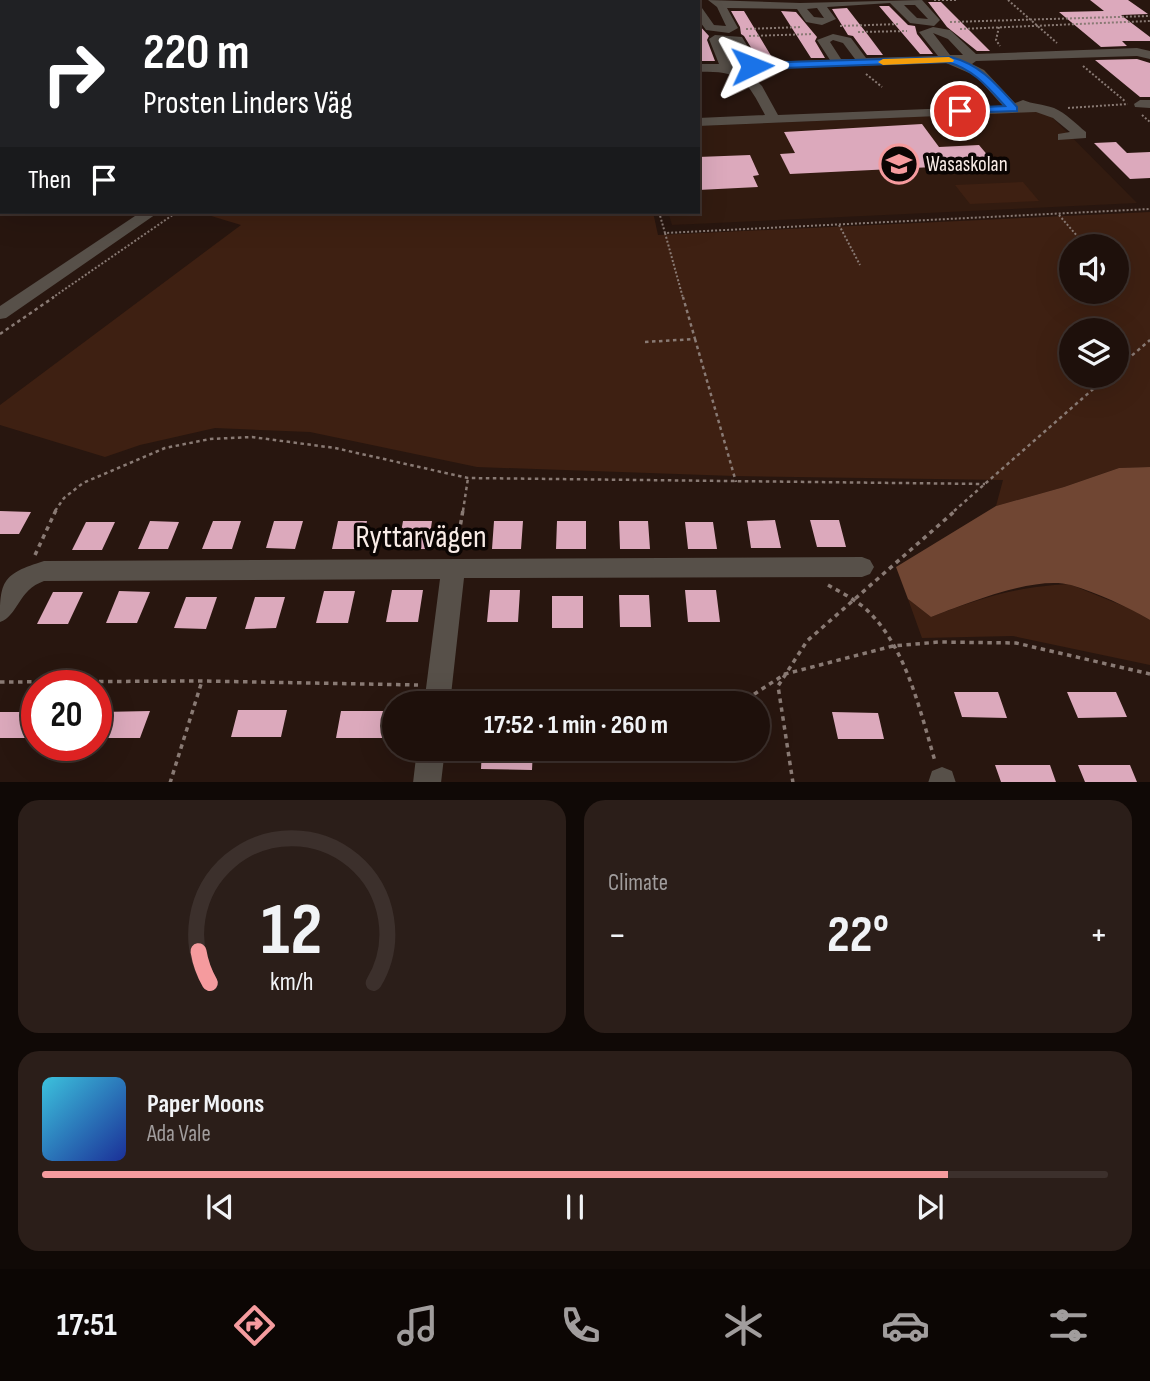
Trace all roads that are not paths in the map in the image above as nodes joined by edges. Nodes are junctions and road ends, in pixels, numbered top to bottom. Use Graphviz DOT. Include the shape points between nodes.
graph roads {
  1 [pos="894,0"];
  2 [pos="916,1"];
  3 [pos="718,4"];
  4 [pos="820,5"];
  5 [pos="800,6"];
  6 [pos="700,8"];
  7 [pos="700,12"];
  8 [pos="937,26"];
  9 [pos="1150,43"];
  10 [pos="1114,45"];
  11 [pos="1150,55"];
  12 [pos="947,59"];
  13 [pos="968,61"];
  14 [pos="863,62"];
  15 [pos="838,63"];
  16 [pos="726,67"];
  17 [pos="700,68"];
  18 [pos="748,70"];
  19 [pos="1018,107"];
  20 [pos="773,118"];
  21 [pos="700,122"];
  22 [pos="1063,137"];
  23 [pos="148,214"];
  24 [pos="0,314"];
  25 [pos="862,567"];
  26 [pos="453,569"];
  27 [pos="0,612"];
  28 [pos="438,691"];
  29 [pos="429,761"];
  30 [pos="426,782"];
  1 -- 2 [label="street"];
  1 -- 4 [label="street"];
  1 -- 8 [label="street" via="914,21"];
  2 -- 8 [label="street"];
  3 -- 5 [label="street"];
  3 -- 6 [label="street"];
  3 -- 7 [label="street" via="732,28 729,30 710,28"];
  4 -- 5 [label="street"];
  4 -- 5 [label="street" via="831,19 810,20"];
  8 -- 12 [label="street" via="925,32"];
  8 -- 13 [label="street" via="947,32"];
  9 -- 10 [label="street"];
  11 -- 13 [label="street"];
  12 -- 13 [label="street"];
  12 -- 14 [label="street"];
  13 -- 19 [label="street"];
  14 -- 15 [label="street"];
  14 -- 15 [label="street" via="847,40 823,40"];
  15 -- 18 [label="street"];
  16 -- 17 [label="street"];
  16 -- 18 [label="street"];
  16 -- 18 [label="street" via="715,39 719,37 738,38"];
  18 -- 20 [label="street"];
  19 -- 20 [label="street"];
  19 -- 22 [label="street" via="1060,115 1081,135"];
  20 -- 21 [label="street"];
  23 -- 24 [label="street"];
  25 -- 26 [label="street, Ryttarvägen"];
  26 -- 27 [label="street, Ryttarvägen" via="44,571 25,576"];
  26 -- 28 [label="street"];
  29 -- 30 [label="street"];
}
